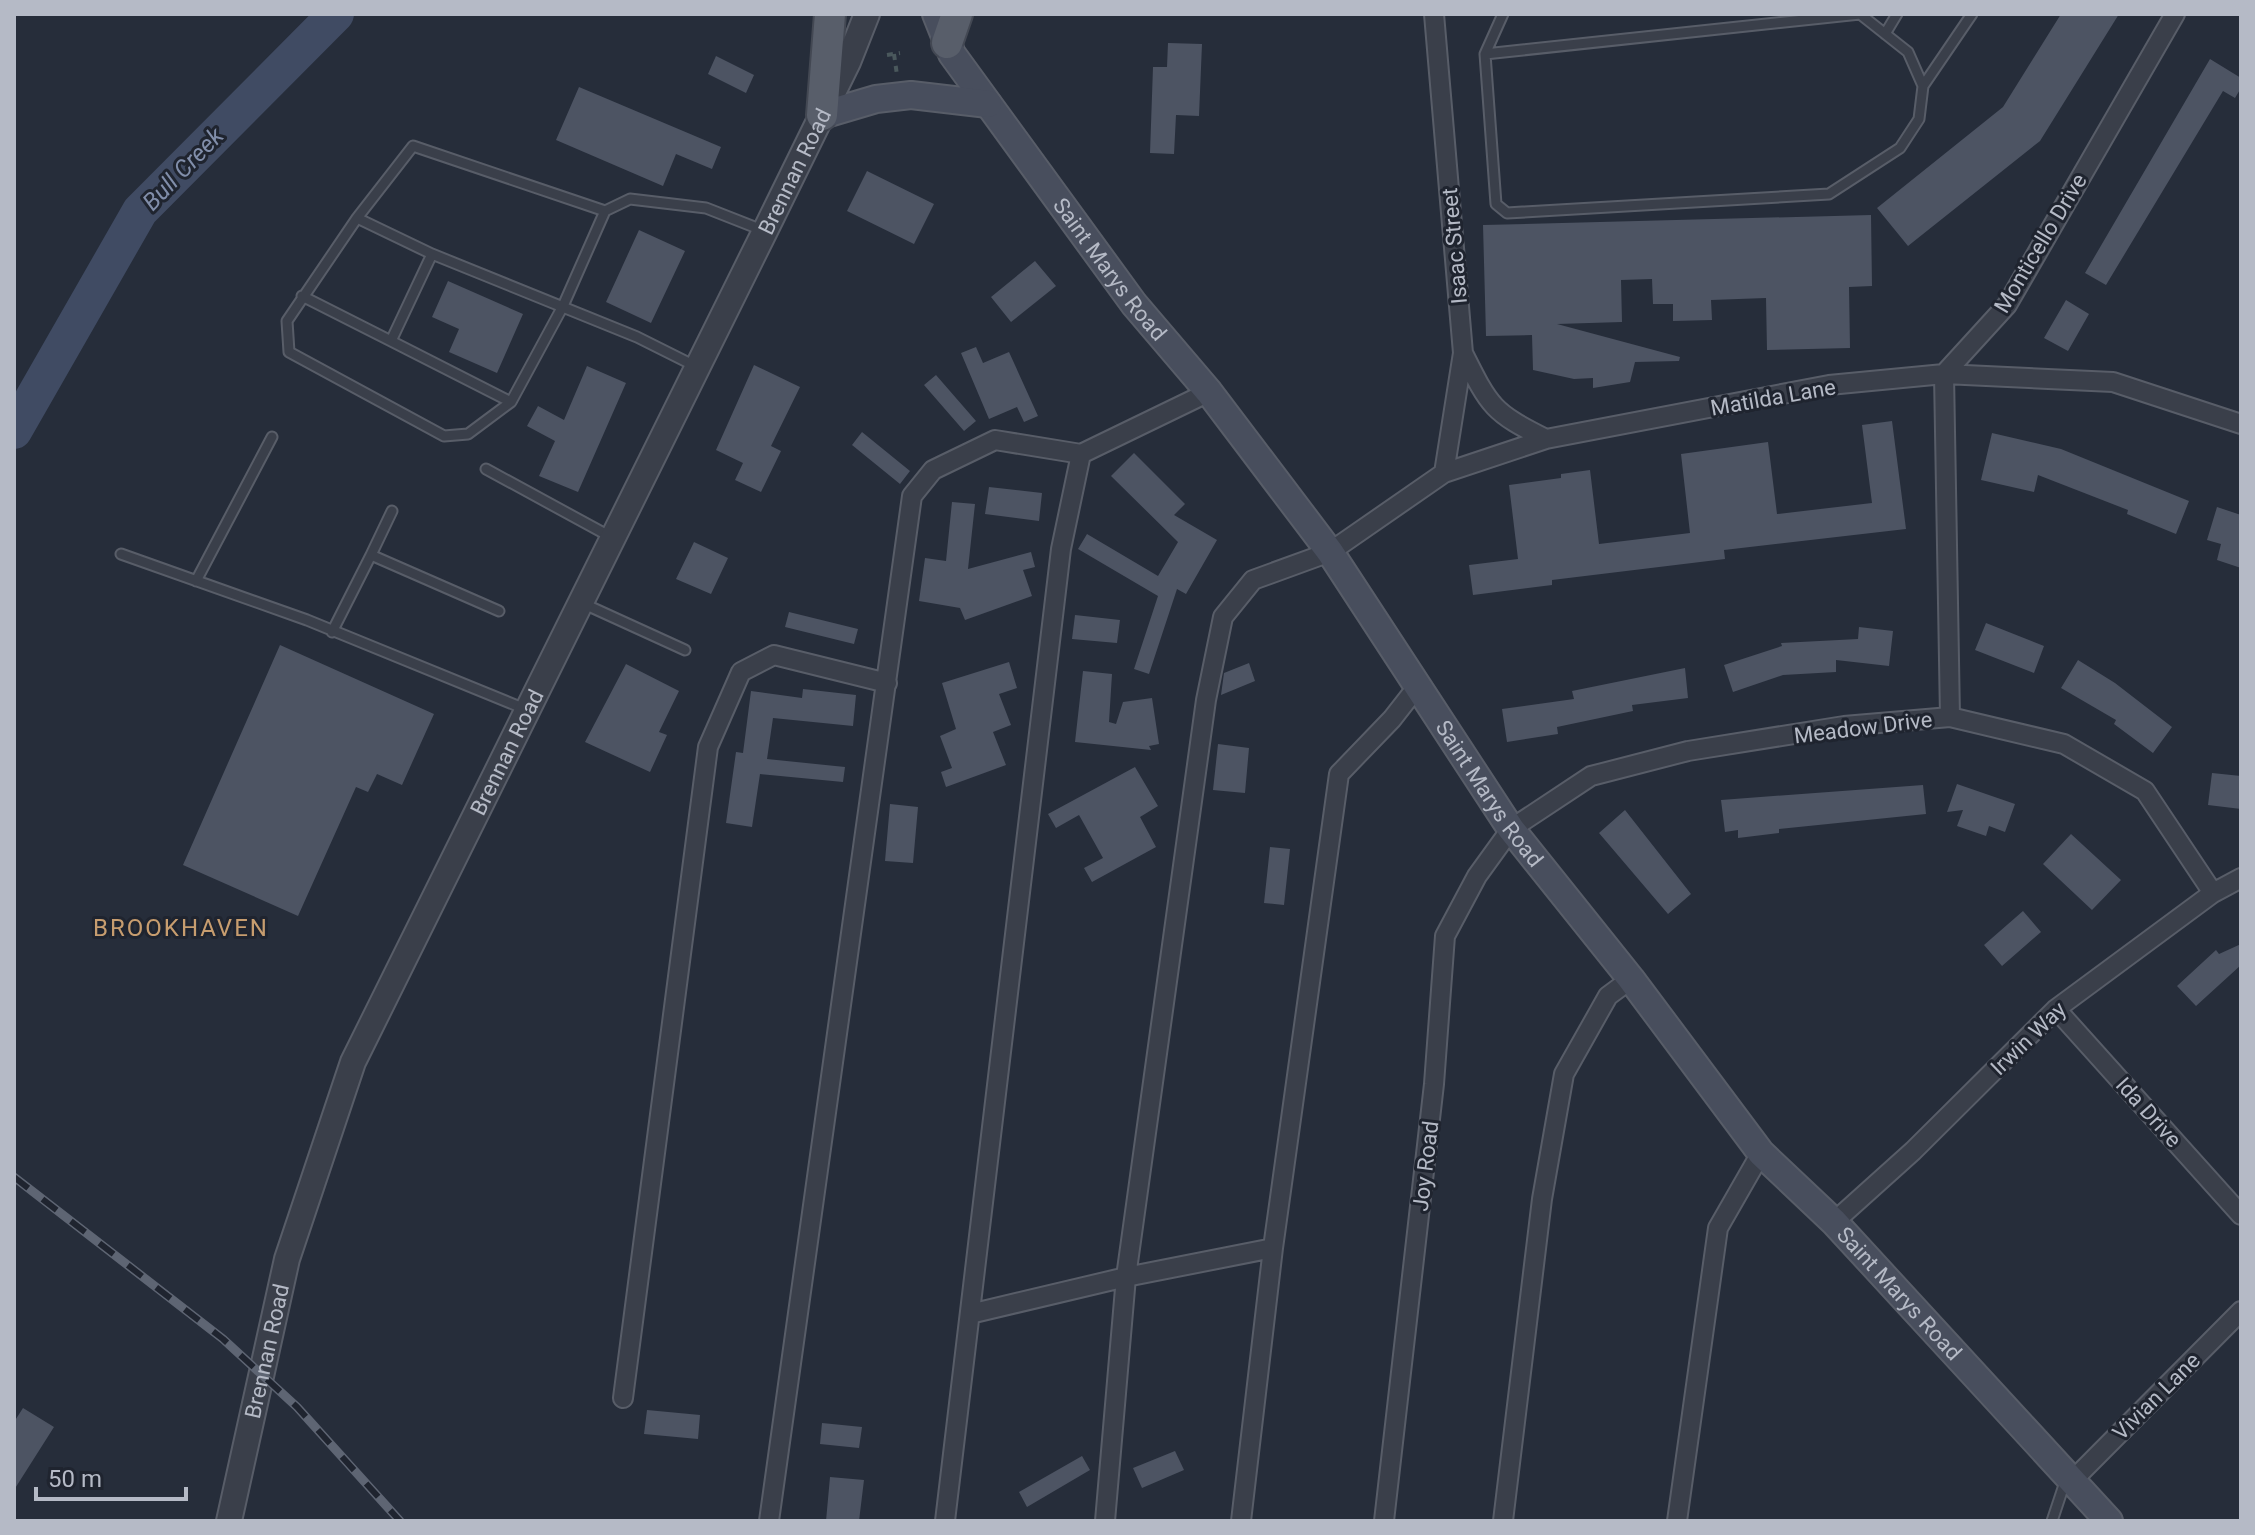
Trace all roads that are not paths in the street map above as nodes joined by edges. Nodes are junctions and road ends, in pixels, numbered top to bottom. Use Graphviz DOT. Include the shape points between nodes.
graph roads {
  1 [pos="830,14"];
  2 [pos="867,14"];
  3 [pos="936,14"];
  4 [pos="957,14"];
  5 [pos="1434,14"];
  6 [pos="1503,14"];
  7 [pos="1860,14"];
  8 [pos="1897,14"];
  9 [pos="1972,14"];
  10 [pos="2175,14"];
  11 [pos="1885,34"];
  12 [pos="947,43"];
  13 [pos="1485,54"];
  14 [pos="1923,86"];
  15 [pos="988,104"];
  16 [pos="822,115"];
  17 [pos="605,211"];
  18 [pos="357,218"];
  19 [pos="765,231"];
  20 [pos="432,254"];
  21 [pos="302,296"];
  22 [pos="563,306"];
  23 [pos="391,341"];
  24 [pos="1463,353"];
  25 [pos="698,368"];
  26 [pos="1944,374"];
  27 [pos="1209,392"];
  28 [pos="511,402"];
  29 [pos="2241,424"];
  30 [pos="272,437"];
  31 [pos="1546,439"];
  32 [pos="1081,454"];
  33 [pos="486,469"];
  34 [pos="1444,473"];
  35 [pos="392,511"];
  36 [pos="614,539"];
  37 [pos="1330,552"];
  38 [pos="121,554"];
  39 [pos="371,555"];
  40 [pos="196,581"];
  41 [pos="582,603"];
  42 [pos="499,611"];
  43 [pos="332,632"];
  44 [pos="685,650"];
  45 [pos="887,683"];
  46 [pos="1417,687"];
  47 [pos="528,711"];
  48 [pos="1950,717"];
  49 [pos="1511,829"];
  50 [pos="2241,878"];
  51 [pos="2213,893"];
  52 [pos="1631,979"];
  53 [pos="2056,1009"];
  54 [pos="1761,1153"];
  55 [pos="2241,1215"];
  56 [pos="1834,1222"];
  57 [pos="1273,1248"];
  58 [pos="1126,1277"];
  59 [pos="2241,1311"];
  60 [pos="970,1314"];
  61 [pos="623,1398"];
  62 [pos="2069,1478"];
  63 [pos="229,1521"];
  64 [pos="769,1521"];
  65 [pos="945,1521"];
  66 [pos="1105,1521"];
  67 [pos="1241,1521"];
  68 [pos="1384,1521"];
  69 [pos="1503,1521"];
  70 [pos="1677,1521"];
  71 [pos="2052,1521"];
  72 [pos="2109,1521"];
  1 -- 16 [label="main road"];
  2 -- 16 [label="street, Brennan Road"];
  3 -- 12 [label="main road, Saint Marys Road"];
  4 -- 12 [label="main road"];
  5 -- 24 [label="street, Isaac Street"];
  6 -- 13 [label="lane"];
  7 -- 11 [label="lane"];
  7 -- 13 [label="lane"];
  8 -- 11 [label="lane"];
  9 -- 14 [label="lane"];
  10 -- 26 [label="street, Monticello Drive" via="2007,305"];
  11 -- 14 [label="lane" via="1908,52"];
  12 -- 15 [label="main road, Saint Marys Road"];
  13 -- 14 [label="lane" via="1496,204 1507,213 1829,194 1900,148 1919,119"];
  15 -- 16 [label="main road" via="911,95"];
  15 -- 27 [label="main road, Saint Marys Road" via="1134,304"];
  16 -- 19 [label="street, Brennan Road"];
  17 -- 18 [label="lane" via="413,146"];
  17 -- 19 [label="lane" via="630,199 706,208"];
  17 -- 22 [label="lane"];
  18 -- 20 [label="lane"];
  18 -- 21 [label="lane"];
  19 -- 25 [label="street, Brennan Road"];
  20 -- 22 [label="lane"];
  20 -- 23 [label="lane"];
  21 -- 23 [label="lane"];
  21 -- 28 [label="lane" via="287,321 289,352 444,436 468,434"];
  22 -- 25 [label="lane"];
  22 -- 28 [label="lane"];
  23 -- 28 [label="lane"];
  24 -- 31 [label="street, Isaac Street" via="1488,403"];
  24 -- 34 [label="street"];
  25 -- 36 [label="street, Brennan Road"];
  26 -- 29 [label="street, Matilda Lane" via="2113,382"];
  26 -- 31 [label="street, Matilda Lane" via="1829,385"];
  26 -- 48 [label="street"];
  27 -- 32 [label="street"];
  27 -- 37 [label="main road, Saint Marys Road"];
  30 -- 40 [label="lane"];
  31 -- 34 [label="street, Matilda Lane"];
  32 -- 45 [label="street" via="995,440 933,470 912,496"];
  32 -- 60 [label="street" via="1061,549"];
  33 -- 36 [label="lane"];
  34 -- 37 [label="street, Matilda Lane"];
  35 -- 39 [label="lane"];
  36 -- 41 [label="street, Brennan Road"];
  37 -- 46 [label="main road, Saint Marys Road"];
  37 -- 58 [label="street, Matilda Lane" via="1253,580 1223,617 1206,700"];
  38 -- 40 [label="lane"];
  39 -- 42 [label="lane"];
  39 -- 43 [label="lane"];
  40 -- 43 [label="lane"];
  41 -- 44 [label="lane"];
  41 -- 47 [label="street, Brennan Road"];
  43 -- 47 [label="lane"];
  45 -- 61 [label="street" via="774,655 741,672 708,747"];
  45 -- 64 [label="street"];
  46 -- 49 [label="main road, Saint Marys Road"];
  46 -- 57 [label="street" via="1339,774"];
  47 -- 63 [label="street, Brennan Road" via="353,1062 287,1259"];
  48 -- 49 [label="street, Meadow Drive" via="1844,726 1633,765 1591,776"];
  48 -- 51 [label="street, Meadow Drive" via="2064,744 2145,791"];
  49 -- 52 [label="main road, Saint Marys Road"];
  49 -- 68 [label="street, Joy Road" via="1477,876 1445,936 1434,1084"];
  50 -- 51 [label="street, Irwin Way"];
  51 -- 53 [label="street, Irwin Way"];
  52 -- 54 [label="main road, Saint Marys Road"];
  52 -- 69 [label="street" via="1608,996 1564,1074 1542,1199"];
  53 -- 55 [label="street, Ida Drive"];
  53 -- 56 [label="street, Irwin Way"];
  54 -- 56 [label="main road, Saint Marys Road"];
  54 -- 70 [label="street" via="1718,1228"];
  56 -- 62 [label="main road, Saint Marys Road"];
  57 -- 58 [label="street"];
  57 -- 67 [label="street"];
  58 -- 60 [label="street"];
  58 -- 66 [label="street, Matilda Lane"];
  59 -- 62 [label="street, Vivian Lane"];
  60 -- 65 [label="street"];
  62 -- 71 [label="lane"];
  62 -- 72 [label="main road, Saint Marys Road"];
}
